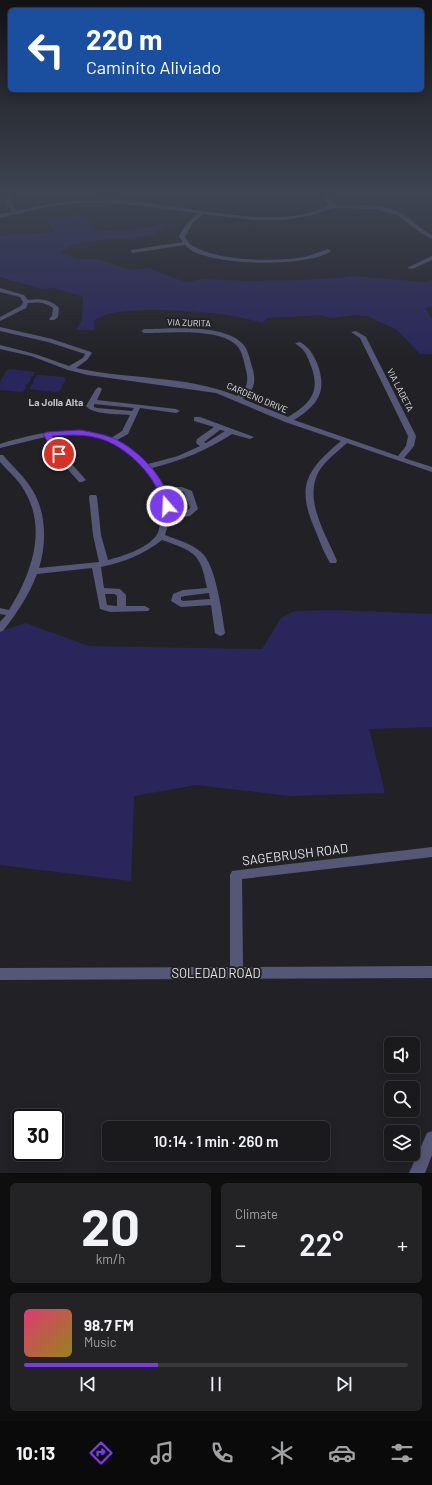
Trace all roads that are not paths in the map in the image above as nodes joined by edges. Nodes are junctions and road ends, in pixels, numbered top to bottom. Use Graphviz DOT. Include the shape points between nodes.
graph roads {
  1 [pos="141,250"];
  2 [pos="194,250"];
  3 [pos="133,251"];
  4 [pos="328,251"];
  5 [pos="432,258"];
  6 [pos="410,268"];
  7 [pos="0,290"];
  8 [pos="26,302"];
  9 [pos="0,319"];
  10 [pos="52,319"];
  11 [pos="0,329"];
  12 [pos="144,331"];
  13 [pos="354,332"];
  14 [pos="298,343"];
  15 [pos="0,347"];
  16 [pos="70,369"];
  17 [pos="99,390"];
  18 [pos="238,399"];
  19 [pos="136,410"];
  20 [pos="176,410"];
  21 [pos="196,419"];
  22 [pos="288,420"];
  23 [pos="219,427"];
  24 [pos="231,431"];
  25 [pos="47,434"];
  26 [pos="250,437"];
  27 [pos="112,440"];
  28 [pos="345,441"];
  29 [pos="0,446"];
  30 [pos="207,447"];
  31 [pos="0,457"];
  32 [pos="398,459"];
  33 [pos="147,467"];
  34 [pos="432,470"];
  35 [pos="82,480"];
  36 [pos="162,490"];
  37 [pos="93,497"];
  38 [pos="168,516"];
  39 [pos="160,536"];
  40 [pos="333,561"];
  41 [pos="100,564"];
  42 [pos="35,571"];
  43 [pos="212,590"];
  44 [pos="100,591"];
  45 [pos="214,602"];
  46 [pos="122,609"];
  47 [pos="145,609"];
  48 [pos="0,611"];
  49 [pos="12,613"];
  50 [pos="0,629"];
  51 [pos="220,633"];
  52 [pos="432,852"];
  53 [pos="432,972"];
  54 [pos="237,973"];
  55 [pos="0,974"];
  56 [pos="432,1138"];
  57 [pos="417,1173"];
  1 -- 3 [label="street"];
  2 -- 4 [label="street" via="231,259 254,261 301,258"];
  5 -- 6 [label="street"];
  7 -- 8 [label="street" via="22,296"];
  8 -- 9 [label="street" via="24,307"];
  8 -- 10 [label="street" via="52,303 56,308 55,317"];
  11 -- 16 [label="street" via="50,340 89,353 85,359"];
  12 -- 18 [label="street, VIA ZURITA" via="216,333 230,337 243,348 252,380 250,390"];
  13 -- 32 [label="street, VIA LADETA" via="362,337 412,436 411,445"];
  14 -- 22 [label="street" via="306,347 317,372 319,387 317,394 303,410"];
  15 -- 16 [label="street, CARDENO DRIVE" via="33,355"];
  16 -- 18 [label="street, CARDENO DRIVE" via="198,386"];
  17 -- 19 [label="street" via="92,402"];
  18 -- 22 [label="street, CARDENO DRIVE"];
  19 -- 20 [label="street"];
  19 -- 27 [label="street" via="125,432"];
  21 -- 23 [label="street"];
  22 -- 28 [label="street, CARDENO DRIVE"];
  23 -- 24 [label="street"];
  23 -- 30 [label="street" via="200,441"];
  24 -- 26 [label="street"];
  24 -- 30 [label="street"];
  25 -- 27 [label="street" via="80,432"];
  25 -- 29 [label="street"];
  25 -- 35 [label="street" via="59,454"];
  27 -- 33 [label="street"];
  28 -- 32 [label="street, CARDENO DRIVE"];
  28 -- 40 [label="street" via="321,462 308,487 310,505"];
  30 -- 33 [label="street" via="174,461"];
  31 -- 42 [label="street" via="24,485 36,508 40,522 40,539"];
  32 -- 34 [label="street, CARDENO DRIVE"];
  33 -- 36 [label="street"];
  36 -- 38 [label="street"];
  36 -- 38 [label="street" via="188,491 194,509 187,514"];
  37 -- 41 [label="street"];
  38 -- 39 [label="street"];
  39 -- 41 [label="street" via="135,554"];
  39 -- 43 [label="street" via="184,545 202,558"];
  41 -- 42 [label="street"];
  41 -- 44 [label="street"];
  42 -- 49 [label="street"];
  43 -- 45 [label="street"];
  43 -- 45 [label="street" via="183,593 176,596 176,601 182,604"];
  44 -- 46 [label="street" via="103,607"];
  44 -- 46 [label="street" via="117,591 121,595"];
  45 -- 51 [label="street"];
  46 -- 47 [label="street"];
  48 -- 49 [label="street"];
  49 -- 50 [label="street"];
  52 -- 54 [label="street, SAGEBRUSH ROAD" via="236,875"];
  53 -- 54 [label="street, SOLEDAD ROAD"];
  54 -- 55 [label="street, SOLEDAD ROAD"];
  56 -- 57 [label="street"];
}
